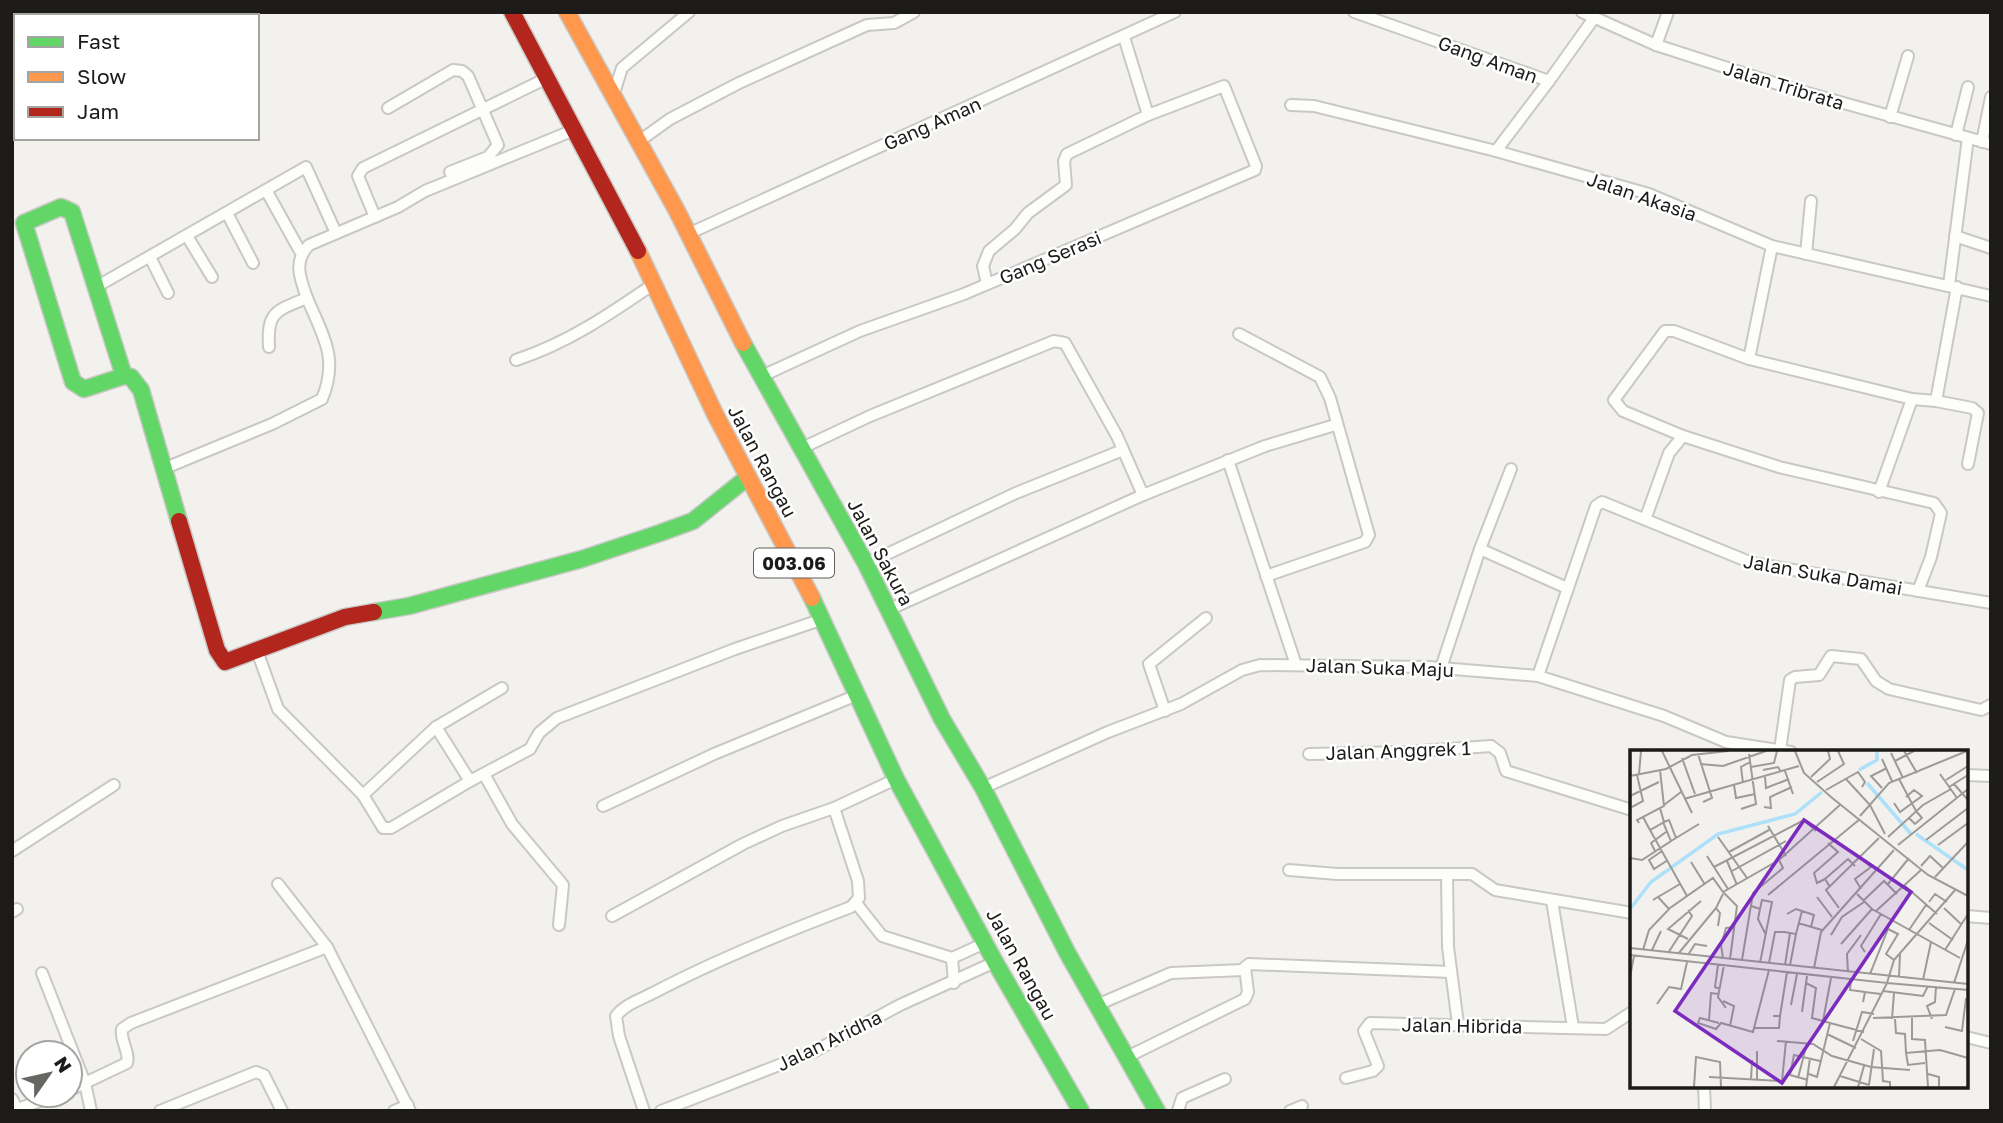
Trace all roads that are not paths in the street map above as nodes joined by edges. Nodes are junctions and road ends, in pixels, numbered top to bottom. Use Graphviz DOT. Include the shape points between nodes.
graph roads {
  1 [pos="512,12"];
  2 [pos="567,12"];
  3 [pos="689,12"];
  4 [pos="888,12"];
  5 [pos="914,12"];
  6 [pos="1175,12"];
  7 [pos="1354,12"];
  8 [pos="1582,12"];
  9 [pos="1668,12"];
  10 [pos="1594,18"];
  11 [pos="894,23"];
  12 [pos="1124,37"];
  13 [pos="1656,45"];
  14 [pos="1908,56"];
  15 [pos="547,78"];
  16 [pos="1549,81"];
  17 [pos="1968,87"];
  18 [pos="1991,97"];
  19 [pos="612,98"];
  20 [pos="1291,105"];
  21 [pos="388,108"];
  22 [pos="484,109"];
  23 [pos="1148,115"];
  24 [pos="1890,117"];
  25 [pos="574,130"];
  26 [pos="1956,135"];
  27 [pos="1968,138"];
  28 [pos="638,142"];
  29 [pos="1986,143"];
  30 [pos="1496,151"];
  31 [pos="450,172"];
  32 [pos="266,190"];
  33 [pos="1811,201"];
  34 [pos="227,213"];
  35 [pos="375,217"];
  36 [pos="18,226"];
  37 [pos="336,233"];
  38 [pos="688,234"];
  39 [pos="187,236"];
  40 [pos="1955,236"];
  41 [pos="1772,246"];
  42 [pos="1991,248"];
  43 [pos="301,253"];
  44 [pos="1806,254"];
  45 [pos="150,257"];
  46 [pos="253,263"];
  47 [pos="212,277"];
  48 [pos="655,283"];
  49 [pos="987,284"];
  50 [pos="1953,286"];
  51 [pos="96,288"];
  52 [pos="169,293"];
  53 [pos="1991,296"];
  54 [pos="307,298"];
  55 [pos="1239,334"];
  56 [pos="269,347"];
  57 [pos="1749,359"];
  58 [pos="516,360"];
  59 [pos="124,376"];
  60 [pos="760,377"];
  61 [pos="1912,399"];
  62 [pos="1936,401"];
  63 [pos="1335,425"];
  64 [pos="1683,436"];
  65 [pos="802,448"];
  66 [pos="1123,450"];
  67 [pos="1228,460"];
  68 [pos="1968,464"];
  69 [pos="163,469"];
  70 [pos="1511,469"];
  71 [pos="748,477"];
  72 [pos="1879,492"];
  73 [pos="1143,495"];
  74 [pos="1646,517"];
  75 [pos="1480,549"];
  76 [pos="866,564"];
  77 [pos="1266,576"];
  78 [pos="1567,588"];
  79 [pos="1918,591"];
  80 [pos="1991,603"];
  81 [pos="888,610"];
  82 [pos="1206,618"];
  83 [pos="823,619"];
  84 [pos="257,651"];
  85 [pos="1296,665"];
  86 [pos="1441,668"];
  87 [pos="1538,676"];
  88 [pos="502,688"];
  89 [pos="857,695"];
  90 [pos="1991,705"];
  91 [pos="1165,711"];
  92 [pos="436,727"];
  93 [pos="1725,747"];
  94 [pos="1771,750"];
  95 [pos="1786,750"];
  96 [pos="1310,754"];
  97 [pos="484,774"];
  98 [pos="1968,775"];
  99 [pos="1991,776"];
  100 [pos="895,779"];
  101 [pos="470,781"];
  102 [pos="114,785"];
  103 [pos="983,788"];
  104 [pos="363,795"];
  105 [pos="603,806"];
  106 [pos="834,808"];
  107 [pos="1630,809"];
  108 [pos="12,851"];
  109 [pos="1289,870"];
  110 [pos="1447,875"];
  111 [pos="278,884"];
  112 [pos="1552,901"];
  113 [pos="856,903"];
  114 [pos="1630,913"];
  115 [pos="612,916"];
  116 [pos="1968,916"];
  117 [pos="1991,918"];
  118 [pos="559,925"];
  119 [pos="985,943"];
  120 [pos="327,947"];
  121 [pos="952,958"];
  122 [pos="995,962"];
  123 [pos="1244,970"];
  124 [pos="1451,972"];
  125 [pos="42,973"];
  126 [pos="954,983"];
  127 [pos="1097,1005"];
  128 [pos="1630,1013"];
  129 [pos="1458,1024"];
  130 [pos="1573,1027"];
  131 [pos="1968,1037"];
  132 [pos="1991,1043"];
  133 [pos="1127,1057"];
  134 [pos="1346,1078"];
  135 [pos="1225,1079"];
  136 [pos="85,1083"];
  137 [pos="1704,1088"];
  138 [pos="1302,1106"];
  139 [pos="409,1108"];
  140 [pos="90,1111"];
  141 [pos="160,1111"];
  142 [pos="282,1111"];
  143 [pos="394,1111"];
  144 [pos="644,1111"];
  145 [pos="660,1111"];
  146 [pos="1081,1111"];
  147 [pos="1157,1111"];
  148 [pos="1178,1111"];
  149 [pos="1290,1111"];
  150 [pos="1705,1111"];
  1 -- 15 [label="street, Jalan Rangau / 003.06"];
  2 -- 19 [label="street, Jalan Sakura"];
  3 -- 19 [label="street" via="622,68"];
  4 -- 11 [label="street"];
  5 -- 11 [label="street"];
  6 -- 12 [label="street, Gang Aman"];
  7 -- 16 [label="street, Gang Aman"];
  8 -- 10 [label="street, Jalan Tribrata"];
  9 -- 13 [label="street"];
  10 -- 13 [label="street, Jalan Tribrata"];
  10 -- 16 [label="street, Gang Aman"];
  11 -- 28 [label="street" via="867,25 739,83 670,119"];
  12 -- 23 [label="street"];
  12 -- 38 [label="street, Gang Aman"];
  13 -- 24 [label="street, Jalan Tribrata"];
  14 -- 24 [label="street"];
  15 -- 22 [label="street"];
  15 -- 25 [label="street, Jalan Rangau / 003.06"];
  16 -- 30 [label="street"];
  17 -- 26 [label="street"];
  18 -- 29 [label="street"];
  19 -- 28 [label="street, Jalan Sakura"];
  20 -- 30 [label="street, Jalan Akasia" via="1314,106"];
  21 -- 22 [label="street" via="457,69 468,76"];
  22 -- 31 [label="street" via="498,140 497,149"];
  22 -- 35 [label="street" via="360,171 360,183"];
  23 -- 49 [label="street" via="1067,154 1068,180 1063,189 1027,213 989,251 983,266"];
  23 -- 49 [label="street, Gang Serasi" via="1224,86 1256,166"];
  24 -- 26 [label="street, Jalan Tribrata"];
  25 -- 35 [label="street" via="425,191"];
  25 -- 48 [label="street, Jalan Rangau / 003.06"];
  26 -- 27 [label="street, Jalan Tribrata"];
  27 -- 29 [label="street, Jalan Tribrata"];
  27 -- 40 [label="street"];
  28 -- 38 [label="street, Jalan Sakura"];
  30 -- 41 [label="street, Jalan Akasia" via="1649,194"];
  32 -- 34 [label="street"];
  32 -- 37 [label="street" via="306,167"];
  32 -- 43 [label="street"];
  33 -- 44 [label="street"];
  34 -- 39 [label="street"];
  34 -- 46 [label="street"];
  35 -- 37 [label="street"];
  36 -- 51 [label="street" via="61,207 69,209"];
  36 -- 59 [label="street" via="73,382 84,389"];
  37 -- 43 [label="street"];
  38 -- 60 [label="street, Jalan Sakura"];
  39 -- 45 [label="street"];
  39 -- 47 [label="street"];
  40 -- 42 [label="street"];
  40 -- 50 [label="street"];
  41 -- 44 [label="street, Jalan Akasia"];
  41 -- 57 [label="street"];
  43 -- 54 [label="street" via="298,265"];
  44 -- 50 [label="street, Jalan Akasia"];
  45 -- 51 [label="street"];
  45 -- 52 [label="street"];
  48 -- 58 [label="street" via="589,329"];
  48 -- 71 [label="street, Jalan Rangau / 003.06"];
  49 -- 60 [label="street, Gang Serasi" via="860,331"];
  50 -- 53 [label="street, Jalan Akasia"];
  50 -- 62 [label="street"];
  51 -- 59 [label="street"];
  54 -- 56 [label="street" via="272,317"];
  54 -- 69 [label="street" via="331,357 322,399"];
  55 -- 63 [label="street" via="1320,377"];
  57 -- 61 [label="street"];
  57 -- 64 [label="street" via="1674,331 1659,336 1614,400 1623,411"];
  59 -- 69 [label="street" via="131,377 141,390"];
  60 -- 65 [label="street, Jalan Sakura"];
  61 -- 62 [label="street"];
  61 -- 72 [label="street"];
  62 -- 68 [label="street" via="1972,408 1978,414"];
  63 -- 67 [label="street"];
  63 -- 77 [label="street" via="1369,538"];
  64 -- 72 [label="street"];
  64 -- 74 [label="street" via="1669,453"];
  65 -- 66 [label="street" via="870,416 1060,341"];
  65 -- 76 [label="street, Jalan Sakura"];
  66 -- 73 [label="street"];
  66 -- 76 [label="street" via="1016,493"];
  67 -- 73 [label="street"];
  67 -- 77 [label="street"];
  69 -- 84 [label="street" via="220,658 232,661"];
  70 -- 75 [label="street"];
  71 -- 83 [label="street, Jalan Rangau / 003.06"];
  71 -- 84 [label="street" via="693,521 660,533 409,606 345,617"];
  72 -- 79 [label="street" via="1934,503 1940,510 1931,557"];
  73 -- 81 [label="street"];
  74 -- 78 [label="street, Jalan Suka Damai" via="1610,502 1597,504"];
  74 -- 79 [label="street, Jalan Suka Damai" via="1752,563"];
  75 -- 78 [label="street"];
  75 -- 86 [label="street"];
  76 -- 81 [label="street, Jalan Sakura"];
  77 -- 85 [label="street"];
  78 -- 87 [label="street, Jalan Suka Damai"];
  79 -- 80 [label="street, Jalan Suka Damai"];
  81 -- 103 [label="street, Jalan Sakura" via="942,719"];
  82 -- 91 [label="street" via="1149,664"];
  83 -- 89 [label="street, Jalan Rangau / 003.06"];
  83 -- 97 [label="street" via="557,718 539,733 530,749"];
  84 -- 104 [label="street" via="278,709"];
  85 -- 86 [label="street, Jalan Suka Maju"];
  85 -- 91 [label="street, Jalan Suka Maju" via="1250,667"];
  86 -- 87 [label="street, Jalan Suka Maju"];
  87 -- 93 [label="street, Jalan Suka Maju" via="1664,716"];
  88 -- 92 [label="street"];
  89 -- 100 [label="street, Jalan Rangau / 003.06"];
  89 -- 105 [label="street"];
  90 -- 95 [label="street" via="1981,710 1889,689 1878,684 1861,659 1831,656 1819,675 1790,680"];
  91 -- 103 [label="street, Jalan Suka Maju"];
  92 -- 101 [label="street"];
  92 -- 104 [label="street"];
  93 -- 94 [label="street, Jalan Suka Maju"];
  96 -- 107 [label="street, Jalan Anggrek 1" via="1491,746 1500,753 1506,771"];
  97 -- 101 [label="street"];
  97 -- 118 [label="street" via="512,824 563,885"];
  98 -- 99 [label="street"];
  100 -- 106 [label="street"];
  100 -- 119 [label="street, Jalan Rangau / 003.06"];
  101 -- 104 [label="street" via="387,830 379,825"];
  102 -- 108 [label="street"];
  103 -- 127 [label="street, Jalan Sakura"];
  106 -- 113 [label="street" via="858,881"];
  106 -- 115 [label="street" via="743,844"];
  109 -- 110 [label="street"];
  110 -- 112 [label="street" via="1472,874 1490,889"];
  110 -- 124 [label="street"];
  111 -- 120 [label="street"];
  112 -- 114 [label="street"];
  112 -- 130 [label="street"];
  113 -- 121 [label="street" via="881,936"];
  113 -- 144 [label="street" via="695,972 619,1012 615,1025"];
  116 -- 117 [label="street"];
  119 -- 121 [label="street"];
  119 -- 122 [label="street, Jalan Rangau / 003.06"];
  120 -- 136 [label="street" via="131,1023 121,1034 127,1063"];
  120 -- 139 [label="street"];
  121 -- 126 [label="street"];
  122 -- 126 [label="street, Jalan Aridha"];
  122 -- 146 [label="street, Jalan Rangau / 003.06"];
  123 -- 124 [label="street" via="1249,964 1261,964"];
  123 -- 127 [label="street" via="1171,973"];
  123 -- 133 [label="street" via="1245,999"];
  124 -- 129 [label="street"];
  125 -- 136 [label="street"];
  126 -- 145 [label="street, Jalan Aridha" via="900,1005 815,1051"];
  127 -- 133 [label="street, Jalan Sakura"];
  128 -- 130 [label="street, Jalan Hibrida" via="1606,1029"];
  129 -- 130 [label="street, Jalan Hibrida"];
  129 -- 134 [label="street, Jalan Hibrida" via="1367,1025 1364,1031 1378,1066"];
  131 -- 132 [label="street"];
  133 -- 147 [label="street, Jalan Sakura"];
  135 -- 148 [label="street" via="1182,1098"];
  136 -- 140 [label="street"];
  137 -- 150 [label="street"];
  138 -- 149 [label="street"];
  139 -- 143 [label="street"];
  141 -- 142 [label="street" via="256,1072 264,1075"];
}
